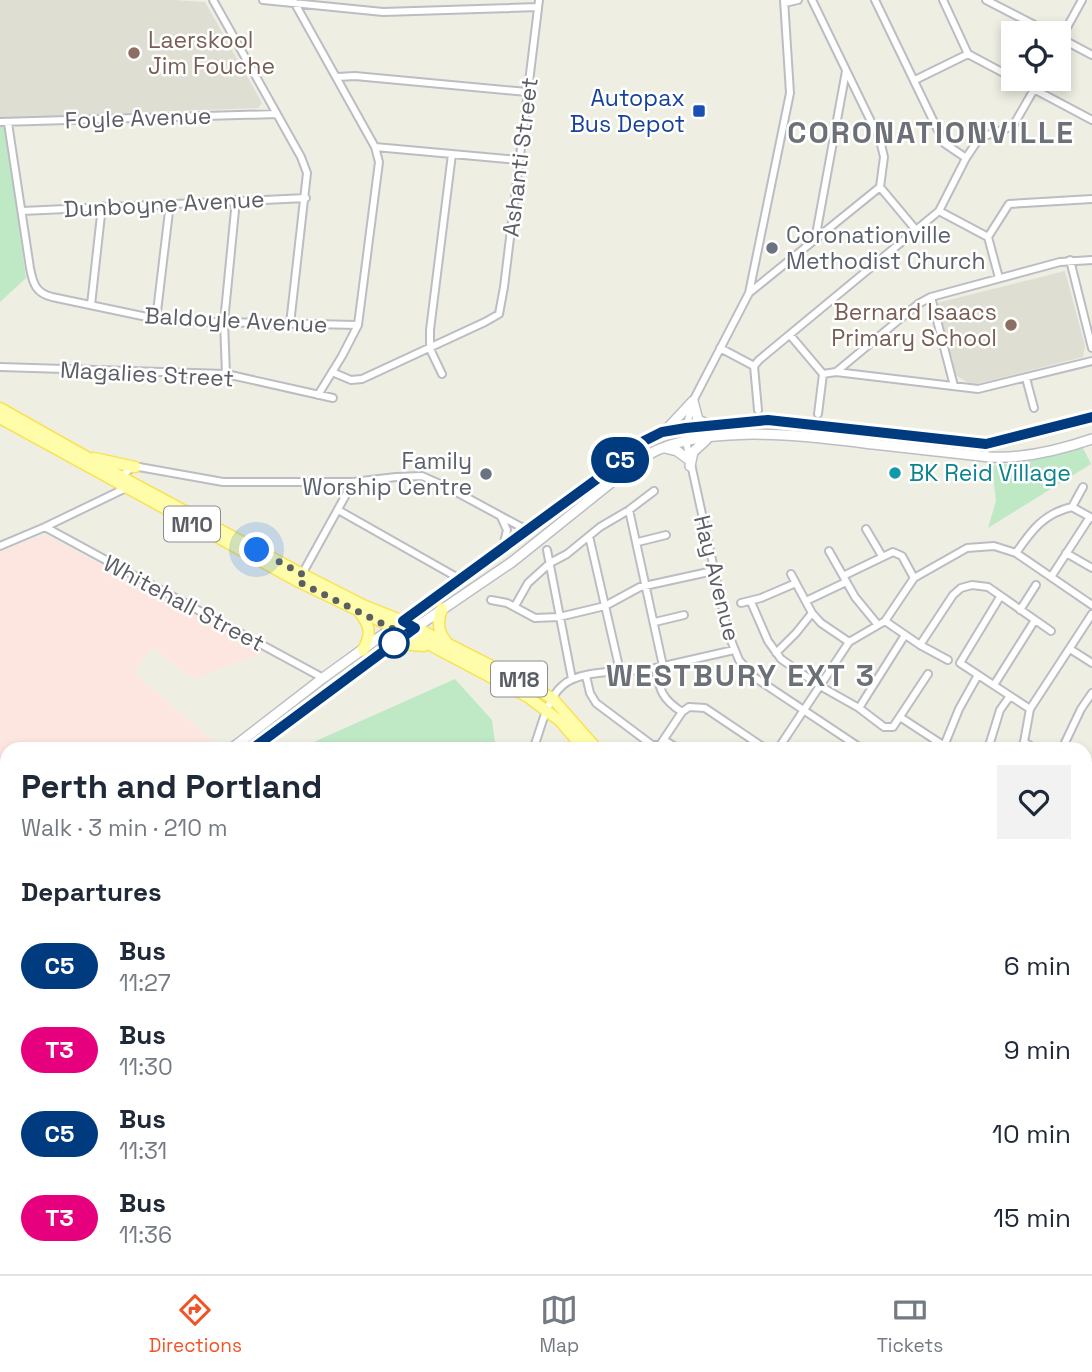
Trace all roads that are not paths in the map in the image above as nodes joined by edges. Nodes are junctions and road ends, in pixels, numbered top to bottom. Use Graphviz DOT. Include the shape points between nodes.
graph roads {
  1 [pos="213,0"];
  2 [pos="263,0"];
  3 [pos="798,0"];
  4 [pos="812,0"];
  5 [pos="875,0"];
  6 [pos="943,0"];
  7 [pos="986,0"];
  8 [pos="1082,0"];
  9 [pos="294,2"];
  10 [pos="784,2"];
  11 [pos="538,4"];
  12 [pos="1027,21"];
  13 [pos="1070,21"];
  14 [pos="1071,45"];
  15 [pos="968,54"];
  16 [pos="1092,55"];
  17 [pos="846,71"];
  18 [pos="1001,72"];
  19 [pos="337,76"];
  20 [pos="915,80"];
  21 [pos="1033,91"];
  22 [pos="1036,91"];
  23 [pos="527,92"];
  24 [pos="277,114"];
  25 [pos="1092,120"];
  26 [pos="4,122"];
  27 [pos="375,147"];
  28 [pos="452,154"];
  29 [pos="966,158"];
  30 [pos="518,160"];
  31 [pos="880,187"];
  32 [pos="306,198"];
  33 [pos="1092,199"];
  34 [pos="236,200"];
  35 [pos="170,203"];
  36 [pos="102,206"];
  37 [pos="22,211"];
  38 [pos="939,211"];
  39 [pos="916,230"];
  40 [pos="988,237"];
  41 [pos="815,240"];
  42 [pos="1070,260"];
  43 [pos="1092,260"];
  44 [pos="999,278"];
  45 [pos="749,293"];
  46 [pos="930,297"];
  47 [pos="91,306"];
  48 [pos="156,320"];
  49 [pos="224,322"];
  50 [pos="290,324"];
  51 [pos="358,325"];
  52 [pos="790,335"];
  53 [pos="720,348"];
  54 [pos="1092,348"];
  55 [pos="430,349"];
  56 [pos="1092,361"];
  57 [pos="754,366"];
  58 [pos="0,368"];
  59 [pos="332,372"];
  60 [pos="836,372"];
  61 [pos="226,374"];
  62 [pos="442,374"];
  63 [pos="824,374"];
  64 [pos="1026,378"];
  65 [pos="954,386"];
  66 [pos="318,394"];
  67 [pos="333,398"];
  68 [pos="693,401"];
  69 [pos="1034,408"];
  70 [pos="758,410"];
  71 [pos="818,414"];
  72 [pos="1,415"];
  73 [pos="1092,417"];
  74 [pos="711,425"];
  75 [pos="686,428"];
  76 [pos="662,432"];
  77 [pos="707,438"];
  78 [pos="686,441"];
  79 [pos="1091,442"];
  80 [pos="658,448"];
  81 [pos="87,457"];
  82 [pos="689,463"];
  83 [pos="135,467"];
  84 [pos="119,479"];
  85 [pos="353,482"];
  86 [pos="129,485"];
  87 [pos="1083,487"];
  88 [pos="654,491"];
  89 [pos="1072,507"];
  90 [pos="338,510"];
  91 [pos="629,510"];
  92 [pos="500,516"];
  93 [pos="1091,518"];
  94 [pos="45,527"];
  95 [pos="528,528"];
  96 [pos="866,529"];
  97 [pos="666,535"];
  98 [pos="589,536"];
  99 [pos="638,542"];
  100 [pos="0,547"];
  101 [pos="503,547"];
  102 [pos="547,550"];
  103 [pos="829,551"];
  104 [pos="1016,554"];
  105 [pos="1066,554"];
  106 [pos="882,556"];
  107 [pos="550,563"];
  108 [pos="1092,568"];
  109 [pos="713,571"];
  110 [pos="792,574"];
  111 [pos="1051,577"];
  112 [pos="300,578"];
  113 [pos="914,578"];
  114 [pos="460,579"];
  115 [pos="845,579"];
  116 [pos="796,583"];
  117 [pos="647,585"];
  118 [pos="1036,585"];
  119 [pos="1000,597"];
  120 [pos="491,600"];
  121 [pos="806,601"];
  122 [pos="751,602"];
  123 [pos="741,603"];
  124 [pos="1092,604"];
  125 [pos="515,606"];
  126 [pos="605,606"];
  127 [pos="442,610"];
  128 [pos="1020,610"];
  129 [pos="358,611"];
  130 [pos="812,613"];
  131 [pos="1092,614"];
  132 [pos="684,615"];
  133 [pos="559,617"];
  134 [pos="1035,620"];
  135 [pos="403,621"];
  136 [pos="655,622"];
  137 [pos="881,623"];
  138 [pos="415,628"];
  139 [pos="393,629"];
  140 [pos="1051,631"];
  141 [pos="405,635"];
  142 [pos="905,635"];
  143 [pos="849,642"];
  144 [pos="449,645"];
  145 [pos="920,645"];
  146 [pos="432,646"];
  147 [pos="388,647"];
  148 [pos="1070,649"];
  149 [pos="363,650"];
  150 [pos="734,650"];
  151 [pos="776,653"];
  152 [pos="948,660"];
  153 [pos="1092,663"];
  154 [pos="659,667"];
  155 [pos="620,671"];
  156 [pos="928,674"];
  157 [pos="978,675"];
  158 [pos="586,677"];
  159 [pos="323,678"];
  160 [pos="572,679"];
  161 [pos="994,685"];
  162 [pos="820,686"];
  163 [pos="1092,693"];
  164 [pos="1010,696"];
  165 [pos="553,699"];
  166 [pos="859,708"];
  167 [pos="1030,709"];
  168 [pos="548,710"];
  169 [pos="804,710"];
  170 [pos="682,712"];
  171 [pos="900,717"];
  172 [pos="664,740"];
  173 [pos="240,742"];
  174 [pos="261,742"];
  175 [pos="536,742"];
  176 [pos="578,742"];
  177 [pos="591,742"];
  178 [pos="647,742"];
  179 [pos="667,742"];
  180 [pos="756,742"];
  181 [pos="783,742"];
  182 [pos="852,742"];
  183 [pos="938,742"];
  184 [pos="949,742"];
  185 [pos="990,742"];
  186 [pos="1024,742"];
  187 [pos="1065,742"];
  1 -- 24 [label="street"];
  2 -- 9 [label="street"];
  3 -- 10 [label="street"];
  4 -- 17 [label="street"];
  5 -- 20 [label="street"];
  6 -- 15 [label="street"];
  7 -- 12 [label="street"];
  8 -- 13 [label="street"];
  9 -- 11 [label="street" via="383,12"];
  9 -- 19 [label="street"];
  10 -- 45 [label="street" via="790,93"];
  11 -- 23 [label="street, Ashanti Street"];
  14 -- 16 [label="street"];
  15 -- 18 [label="street"];
  15 -- 20 [label="street"];
  17 -- 31 [label="street" via="883,149"];
  17 -- 41 [label="street"];
  19 -- 23 [label="street"];
  19 -- 27 [label="street"];
  20 -- 29 [label="street" via="944,143"];
  21 -- 29 [label="street" via="1013,126 985,136"];
  22 -- 25 [label="street"];
  23 -- 30 [label="street, Ashanti Street"];
  24 -- 26 [label="street, Foyle Avenue"];
  24 -- 32 [label="street" via="305,165"];
  26 -- 37 [label="street"];
  27 -- 28 [label="street"];
  27 -- 51 [label="street" via="379,168"];
  28 -- 30 [label="street"];
  28 -- 55 [label="street"];
  29 -- 38 [label="street"];
  30 -- 55 [label="street, Ashanti Street" via="499,314"];
  31 -- 39 [label="street"];
  31 -- 41 [label="street"];
  32 -- 34 [label="street, Dunboyne Avenue"];
  32 -- 50 [label="street"];
  33 -- 40 [label="street" via="1016,202 1006,207"];
  34 -- 35 [label="street, Dunboyne Avenue"];
  34 -- 49 [label="street"];
  35 -- 36 [label="street, Dunboyne Avenue"];
  35 -- 48 [label="street"];
  36 -- 37 [label="street, Dunboyne Avenue"];
  36 -- 47 [label="street"];
  37 -- 47 [label="street, Baldoyle Avenue" via="35,288 48,296"];
  38 -- 39 [label="street"];
  38 -- 40 [label="street"];
  39 -- 52 [label="street"];
  40 -- 44 [label="street"];
  41 -- 45 [label="street"];
  42 -- 43 [label="street"];
  42 -- 44 [label="street"];
  42 -- 54 [label="street"];
  44 -- 46 [label="street"];
  45 -- 53 [label="street, Hay Avenue"];
  46 -- 60 [label="street"];
  46 -- 65 [label="street"];
  47 -- 48 [label="street, Baldoyle Avenue"];
  48 -- 49 [label="street, Baldoyle Avenue"];
  49 -- 50 [label="street, Baldoyle Avenue"];
  49 -- 61 [label="street"];
  50 -- 51 [label="street, Baldoyle Avenue"];
  51 -- 59 [label="street"];
  52 -- 57 [label="street"];
  52 -- 63 [label="street"];
  53 -- 57 [label="street"];
  53 -- 68 [label="street, Hay Avenue"];
  55 -- 59 [label="street" via="362,379"];
  55 -- 62 [label="street"];
  56 -- 64 [label="street"];
  57 -- 70 [label="street"];
  58 -- 61 [label="street, Magalies Street"];
  59 -- 66 [label="street"];
  60 -- 63 [label="street"];
  60 -- 65 [label="street"];
  61 -- 66 [label="street, Magalies Street"];
  63 -- 71 [label="street"];
  64 -- 65 [label="street" via="985,388"];
  64 -- 69 [label="street"];
  66 -- 67 [label="street, Magalies Street"];
  68 -- 74 [label="main road" via="698,420"];
  68 -- 75 [label="street, Hay Avenue"];
  68 -- 76 [label="main road"];
  72 -- 81 [label="main road, M10"];
  72 -- 84 [label="main road, M10"];
  73 -- 74 [label="main road" via="986,444 776,421"];
  74 -- 75 [label="main road"];
  75 -- 76 [label="main road"];
  75 -- 78 [label="street, Hay Avenue"];
  76 -- 95 [label="main road" via="634,446 604,474"];
  77 -- 78 [label="main road"];
  77 -- 79 [label="main road" via="793,435 1002,458"];
  77 -- 82 [label="main road"];
  78 -- 80 [label="main road"];
  78 -- 82 [label="street, Hay Avenue"];
  80 -- 82 [label="main road" via="674,449"];
  80 -- 127 [label="main road" via="512,562"];
  81 -- 83 [label="main road"];
  81 -- 84 [label="main road, M10"];
  82 -- 109 [label="street, Hay Avenue"];
  83 -- 84 [label="street"];
  83 -- 85 [label="street" via="223,482"];
  84 -- 86 [label="main road, M10"];
  85 -- 90 [label="street"];
  85 -- 92 [label="street" via="427,478"];
  86 -- 94 [label="street"];
  86 -- 112 [label="main road, M10"];
  87 -- 89 [label="street"];
  88 -- 91 [label="street"];
  89 -- 93 [label="street"];
  89 -- 104 [label="street" via="1037,524"];
  90 -- 112 [label="street"];
  90 -- 114 [label="street"];
  91 -- 98 [label="street"];
  91 -- 99 [label="street"];
  92 -- 95 [label="street"];
  92 -- 101 [label="street" via="507,530"];
  93 -- 105 [label="street"];
  94 -- 100 [label="street"];
  94 -- 159 [label="street, Whitehall Street"];
  95 -- 101 [label="main road"];
  96 -- 106 [label="street"];
  97 -- 99 [label="street"];
  98 -- 107 [label="street"];
  98 -- 126 [label="street"];
  99 -- 117 [label="street"];
  101 -- 114 [label="main road"];
  102 -- 107 [label="street"];
  103 -- 115 [label="street"];
  104 -- 111 [label="street"];
  104 -- 113 [label="street" via="995,546 967,548"];
  105 -- 108 [label="street"];
  105 -- 111 [label="street"];
  106 -- 113 [label="street" via="900,554"];
  106 -- 115 [label="street"];
  107 -- 125 [label="street" via="528,583"];
  107 -- 133 [label="street"];
  109 -- 117 [label="street"];
  109 -- 150 [label="street, Hay Avenue"];
  110 -- 116 [label="street"];
  111 -- 124 [label="street"];
  112 -- 129 [label="main road, M10"];
  112 -- 135 [label="main road, M10"];
  113 -- 137 [label="street"];
  114 -- 135 [label="main road"];
  115 -- 121 [label="street"];
  115 -- 137 [label="street" via="859,604"];
  116 -- 121 [label="street"];
  116 -- 122 [label="street"];
  117 -- 126 [label="street"];
  117 -- 136 [label="street"];
  118 -- 128 [label="street"];
  119 -- 128 [label="street"];
  119 -- 145 [label="street" via="978,584 961,587"];
  119 -- 157 [label="street" via="960,660"];
  120 -- 125 [label="street"];
  121 -- 130 [label="street"];
  122 -- 123 [label="street"];
  122 -- 151 [label="street"];
  125 -- 133 [label="street" via="536,618"];
  126 -- 133 [label="street"];
  126 -- 155 [label="street"];
  127 -- 138 [label="main road"];
  127 -- 144 [label="main road" via="440,630"];
  128 -- 134 [label="street"];
  129 -- 139 [label="main road, M10"];
  129 -- 149 [label="main road" via="370,630"];
  130 -- 143 [label="street"];
  130 -- 151 [label="street"];
  131 -- 148 [label="street"];
  132 -- 136 [label="street"];
  133 -- 160 [label="street"];
  134 -- 140 [label="street"];
  134 -- 161 [label="street"];
  135 -- 138 [label="main road, M18"];
  135 -- 139 [label="main road"];
  136 -- 154 [label="street"];
  137 -- 142 [label="street"];
  137 -- 143 [label="street"];
  138 -- 141 [label="main road"];
  138 -- 144 [label="main road, M18"];
  139 -- 141 [label="main road, M18"];
  139 -- 149 [label="main road"];
  141 -- 146 [label="main road, M18"];
  141 -- 147 [label="main road"];
  142 -- 145 [label="street"];
  142 -- 166 [label="street"];
  143 -- 162 [label="street"];
  144 -- 165 [label="main road, M18"];
  145 -- 152 [label="street"];
  146 -- 147 [label="main road"];
  146 -- 168 [label="main road, M18"];
  147 -- 174 [label="main road"];
  148 -- 153 [label="street"];
  148 -- 167 [label="street"];
  149 -- 159 [label="main road"];
  150 -- 154 [label="street"];
  150 -- 169 [label="street, Hay Avenue" via="754,677"];
  151 -- 162 [label="street"];
  154 -- 155 [label="street"];
  154 -- 170 [label="street" via="663,697"];
  155 -- 158 [label="street"];
  156 -- 171 [label="street"];
  157 -- 161 [label="street"];
  157 -- 184 [label="street" via="962,701"];
  158 -- 160 [label="street"];
  158 -- 178 [label="street" via="596,703"];
  159 -- 173 [label="main road"];
  160 -- 165 [label="street"];
  161 -- 164 [label="street"];
  162 -- 166 [label="street"];
  162 -- 169 [label="street"];
  163 -- 187 [label="street"];
  164 -- 167 [label="street"];
  164 -- 185 [label="street" via="1000,710"];
  165 -- 168 [label="street"];
  165 -- 177 [label="main road, M18"];
  166 -- 171 [label="street" via="887,728"];
  167 -- 186 [label="street"];
  168 -- 175 [label="street"];
  168 -- 176 [label="main road, M18"];
  169 -- 181 [label="street"];
  169 -- 182 [label="street, Hay Avenue"];
  170 -- 172 [label="street"];
  170 -- 180 [label="street" via="689,707 705,708"];
  171 -- 183 [label="street"];
  172 -- 179 [label="street"];
}
